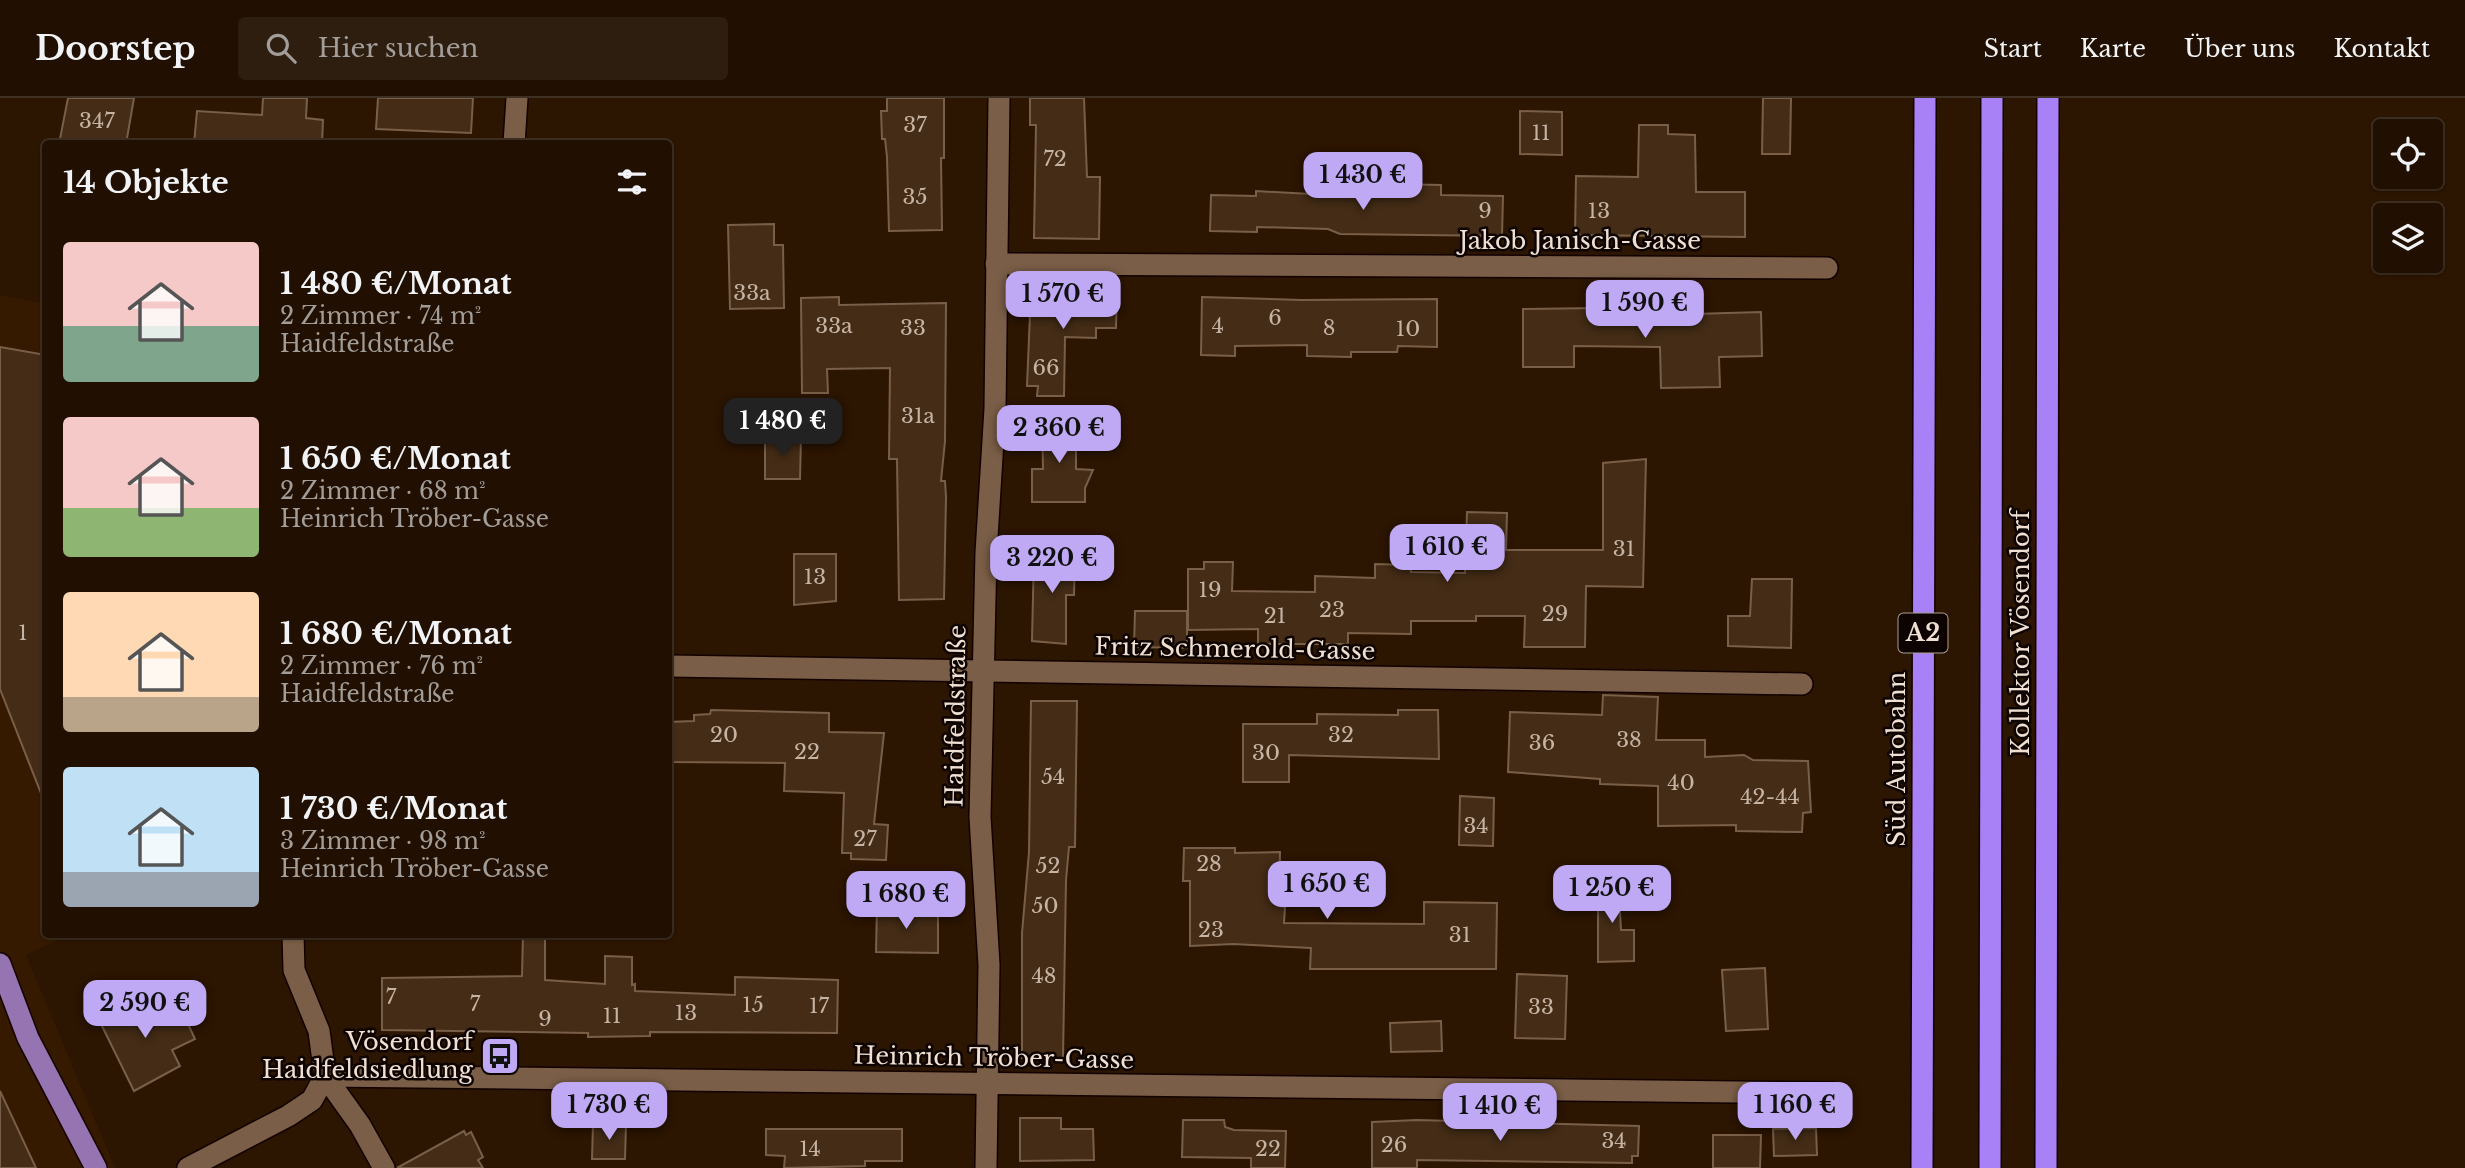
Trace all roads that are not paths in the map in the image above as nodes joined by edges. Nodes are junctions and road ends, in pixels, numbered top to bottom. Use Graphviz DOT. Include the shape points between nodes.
graph roads {
  1 [pos="517,98"];
  2 [pos="999,98"];
  3 [pos="1924,98"];
  4 [pos="1992,98"];
  5 [pos="2048,98"];
  6 [pos="514,140"];
  7 [pos="996,264"];
  8 [pos="1827,268"];
  9 [pos="672,666"];
  10 [pos="984,672"];
  11 [pos="1802,684"];
  12 [pos="292,938"];
  13 [pos="0,964"];
  14 [pos="0,1002"];
  15 [pos="28,1038"];
  16 [pos="325,1076"];
  17 [pos="986,1085"];
  18 [pos="1832,1093"];
  19 [pos="96,1168"];
  20 [pos="188,1168"];
  21 [pos="384,1168"];
  22 [pos="986,1168"];
  23 [pos="1922,1168"];
  24 [pos="1990,1168"];
  25 [pos="2046,1168"];
  1 -- 6 [label="street"];
  2 -- 7 [label="street, Haidfeldstraße"];
  3 -- 23 [label="highway, Süd Autobahn / A2"];
  4 -- 24 [label="highway"];
  5 -- 25 [label="highway, Kollektor Vösendorf"];
  7 -- 8 [label="street, Jakob Janisch-Gasse"];
  7 -- 10 [label="street, Haidfeldstraße"];
  9 -- 10 [label="street, Fritz Schmerold-Gasse"];
  10 -- 11 [label="street, Fritz Schmerold-Gasse"];
  10 -- 17 [label="street, Haidfeldstraße" via="980,817 989,965"];
  12 -- 16 [label="street" via="294,970 319,1031"];
  13 -- 15 [label="main road"];
  14 -- 15 [label="main road"];
  15 -- 19 [label="main road"];
  16 -- 17 [label="street, Heinrich Tröber-Gasse"];
  16 -- 20 [label="street" via="312,1100 296,1111"];
  16 -- 21 [label="street"];
  17 -- 18 [label="street, Heinrich Tröber-Gasse"];
  17 -- 22 [label="street, Haidfeldstraße"];
}
